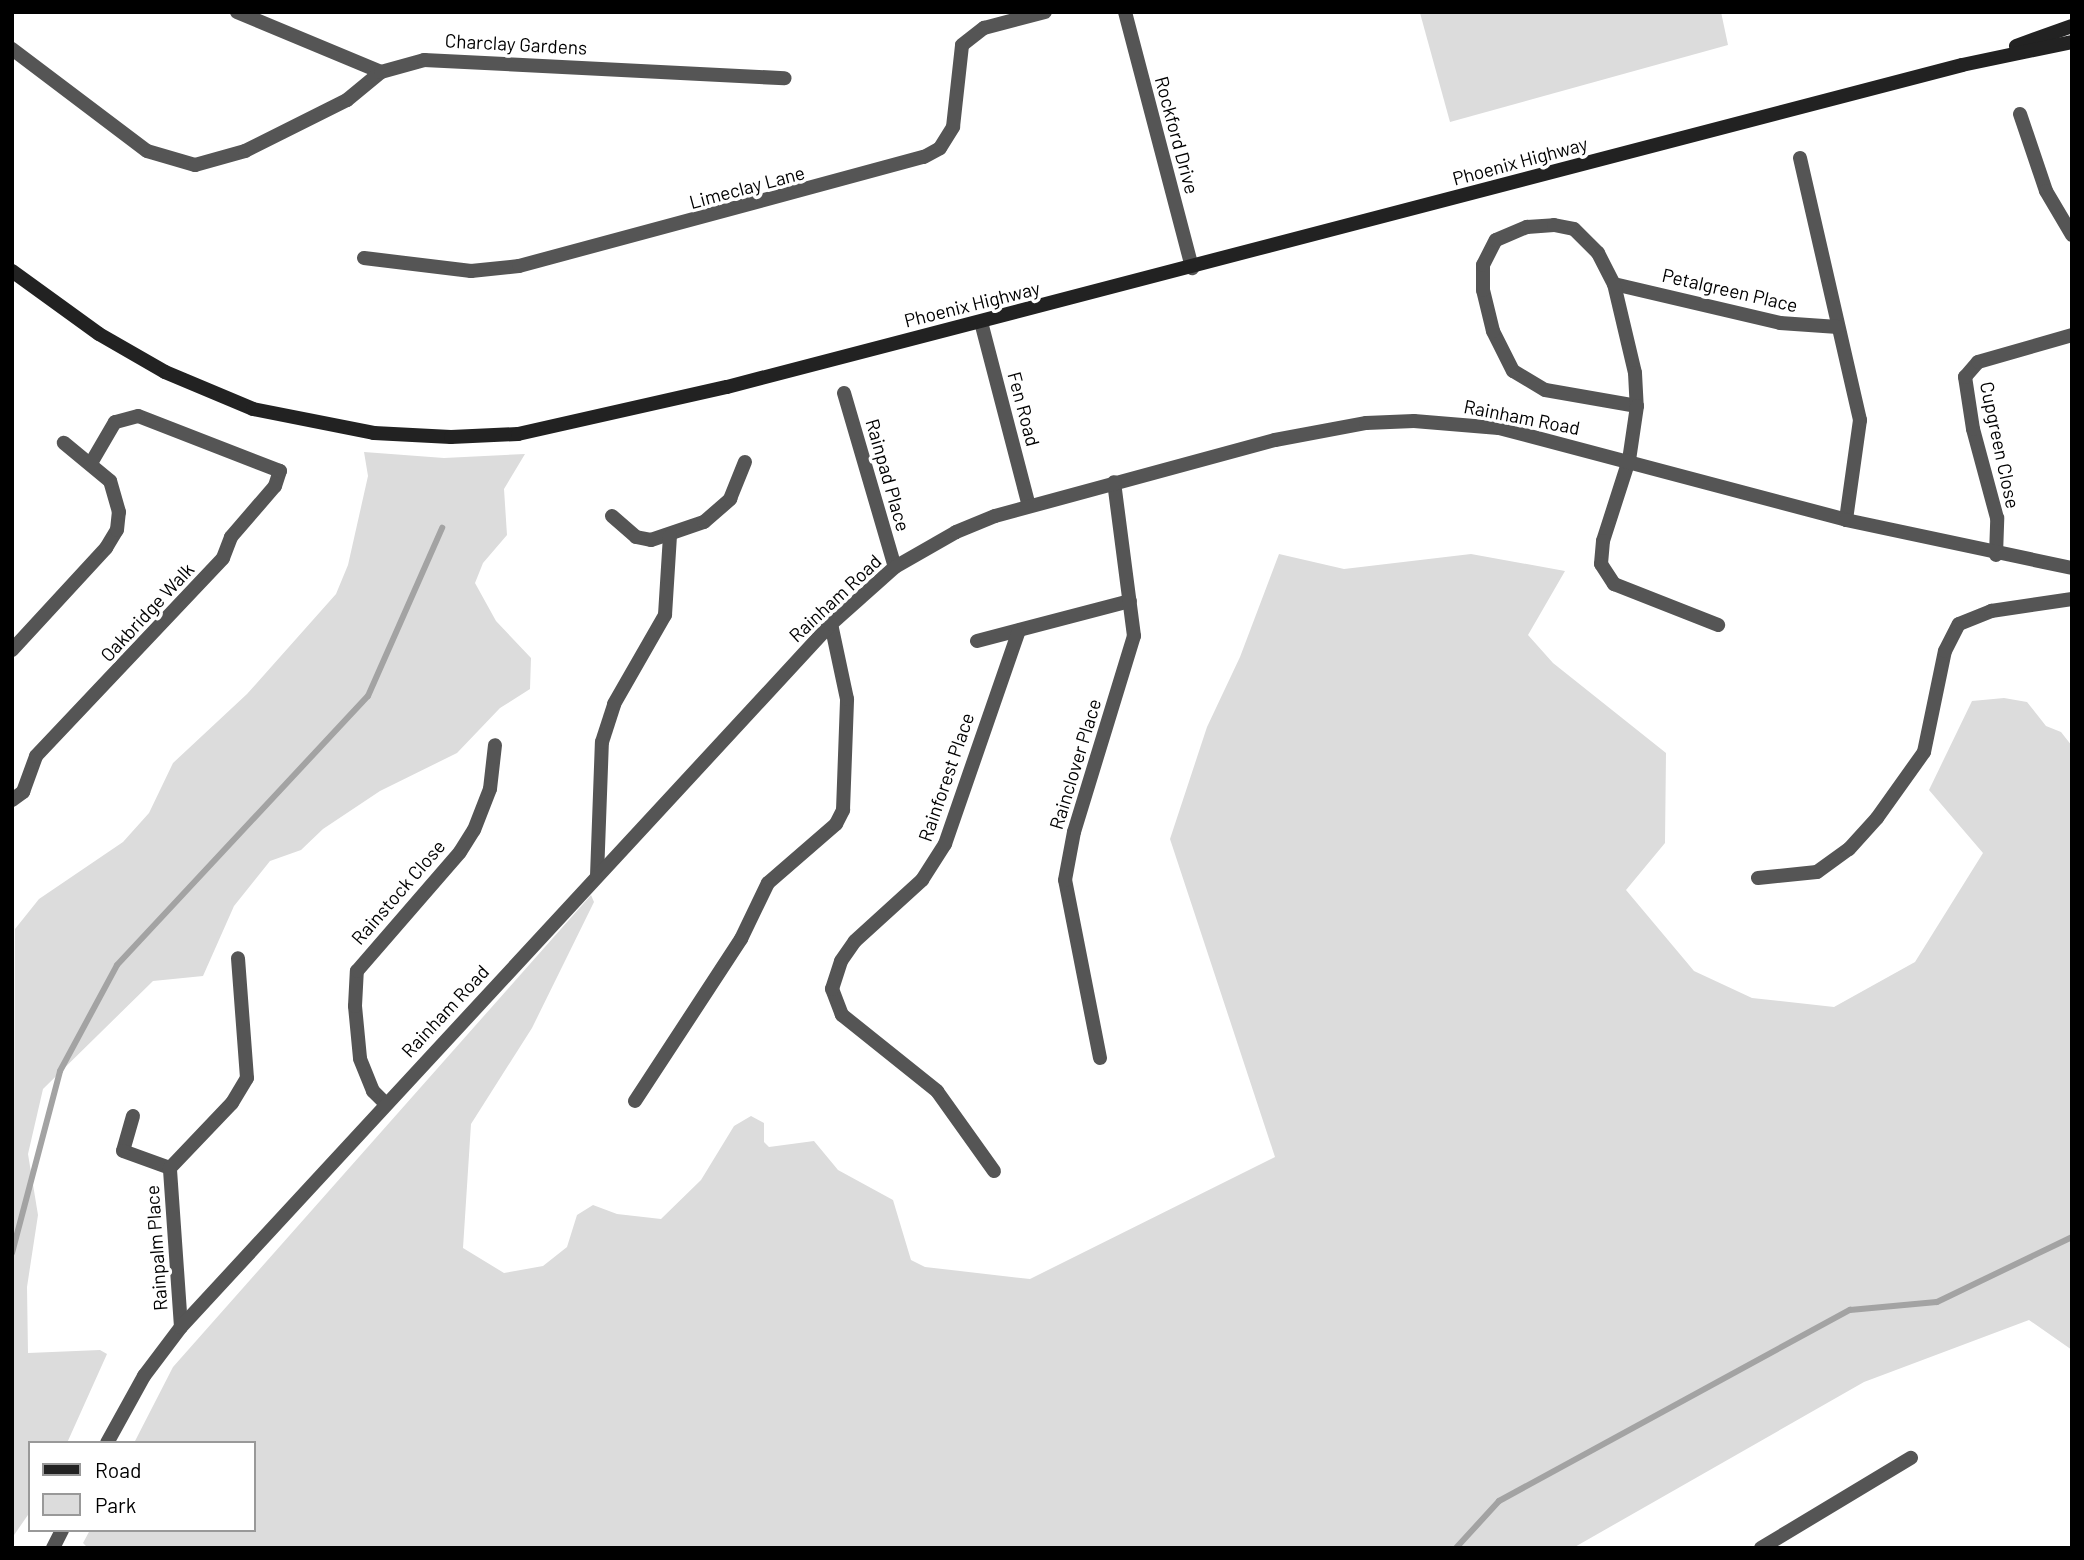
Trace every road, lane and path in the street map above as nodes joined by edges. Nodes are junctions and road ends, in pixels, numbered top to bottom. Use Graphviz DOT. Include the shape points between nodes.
graph roads {
  1 [pos="237,12"];
  2 [pos="1045,12"];
  3 [pos="1125,12"];
  4 [pos="2072,26"];
  5 [pos="2072,42"];
  6 [pos="12,49"];
  7 [pos="1962,65"];
  8 [pos="381,72"];
  9 [pos="785,78"];
  10 [pos="2020,114"];
  11 [pos="1800,158"];
  12 [pos="2072,235"];
  13 [pos="364,258"];
  14 [pos="1192,268"];
  15 [pos="12,271"];
  16 [pos="1614,284"];
  17 [pos="981,322"];
  18 [pos="1838,327"];
  19 [pos="2072,335"];
  20 [pos="844,393"];
  21 [pos="1637,406"];
  22 [pos="64,443"];
  23 [pos="1629,460"];
  24 [pos="746,462"];
  25 [pos="91,463"];
  26 [pos="1114,482"];
  27 [pos="1029,506"];
  28 [pos="611,516"];
  29 [pos="1846,520"];
  30 [pos="670,536"];
  31 [pos="1996,555"];
  32 [pos="895,567"];
  33 [pos="2072,568"];
  34 [pos="2072,599"];
  35 [pos="1130,601"];
  36 [pos="831,624"];
  37 [pos="1718,625"];
  38 [pos="1019,629"];
  39 [pos="977,641"];
  40 [pos="12,650"];
  41 [pos="495,745"];
  42 [pos="12,800"];
  43 [pos="597,876"];
  44 [pos="1758,878"];
  45 [pos="238,958"];
  46 [pos="1100,1058"];
  47 [pos="635,1101"];
  48 [pos="385,1103"];
  49 [pos="133,1116"];
  50 [pos="170,1167"];
  51 [pos="994,1171"];
  52 [pos="181,1326"];
  53 [pos="108,1441"];
  54 [pos="1911,1458"];
  55 [pos="61,1532"];
  56 [pos="53,1548"];
  57 [pos="1761,1548"];
  1 -- 8 [label="street"];
  2 -- 13 [label="street, Limeclay Lane" via="984,28 962,46 953,127 940,148 924,157 519,266 471,271"];
  3 -- 14 [label="street, Rockford Drive"];
  4 -- 7 [label="main road, Phoenix Highway"];
  5 -- 7 [label="main road, Phoenix Highway"];
  6 -- 8 [label="street, Charclay Gardens" via="147,151 195,164 256,145 347,100"];
  7 -- 14 [label="main road, Phoenix Highway"];
  8 -- 9 [label="street, Charclay Gardens" via="446,58"];
  10 -- 12 [label="street" via="2046,191"];
  11 -- 18 [label="street"];
  14 -- 17 [label="main road, Phoenix Highway"];
  15 -- 17 [label="main road, Phoenix Highway" via="99,334 216,394 306,422 426,436 517,434 585,422"];
  16 -- 18 [label="street, Petalgreen Place" via="1780,323"];
  16 -- 21 [label="street" via="1635,373"];
  16 -- 21 [label="street" via="1588,238 1554,225 1520,229 1496,240 1482,265 1493,331 1513,371 1545,390"];
  17 -- 27 [label="street, Fen Road"];
  18 -- 29 [label="street" via="1860,420"];
  19 -- 31 [label="street, Cupgreen Close" via="1978,362 1965,377 1973,429 1997,518"];
  20 -- 32 [label="street, Rainpad Place"];
  21 -- 23 [label="street"];
  22 -- 25 [label="street"];
  23 -- 26 [label="street, Rainham Road" via="1499,428 1414,421 1366,423 1275,440"];
  23 -- 29 [label="street, Rainham Road"];
  23 -- 37 [label="street" via="1603,541 1605,577 1626,590"];
  24 -- 30 [label="street" via="739,486 719,511"];
  25 -- 40 [label="street" via="110,481 117,530 106,548"];
  25 -- 42 [label="street, Oakbridge Walk" via="116,422 138,416 280,471 275,486 231,537 223,558 36,756 23,792"];
  26 -- 27 [label="street, Rainham Road"];
  26 -- 35 [label="street, Rainclover Place"];
  27 -- 32 [label="street, Rainham Road" via="956,532"];
  28 -- 30 [label="street" via="636,537"];
  29 -- 31 [label="street, Rainham Road"];
  30 -- 43 [label="street" via="665,614 614,704 602,742"];
  31 -- 33 [label="street, Rainham Road"];
  32 -- 36 [label="street, Rainham Road"];
  34 -- 44 [label="street" via="1991,611 1959,624 1945,651 1924,752 1877,818 1849,849 1816,872"];
  35 -- 38 [label="street"];
  35 -- 46 [label="street, Rainclover Place" via="1130,654 1074,832 1065,880"];
  36 -- 43 [label="street, Rainham Road"];
  36 -- 47 [label="street" via="847,699 843,810 836,824 768,883 741,939"];
  38 -- 39 [label="street"];
  38 -- 51 [label="street, Rainforest Place" via="946,844 922,880 855,941 841,961 832,989 842,1015 937,1091"];
  41 -- 48 [label="street, Rainstock Close" via="490,789 474,830 357,971 354,997 360,1058 373,1091"];
  43 -- 48 [label="street, Rainham Road"];
  45 -- 50 [label="street, Rainpalm Place" via="247,1078 232,1103"];
  48 -- 52 [label="street, Rainham Road"];
  49 -- 50 [label="street, Rainpalm Place" via="123,1151"];
  50 -- 52 [label="street, Rainpalm Place"];
  52 -- 53 [label="street, Rainham Road" via="144,1376"];
  54 -- 57 [label="street"];
  55 -- 56 [label="street"];
}
